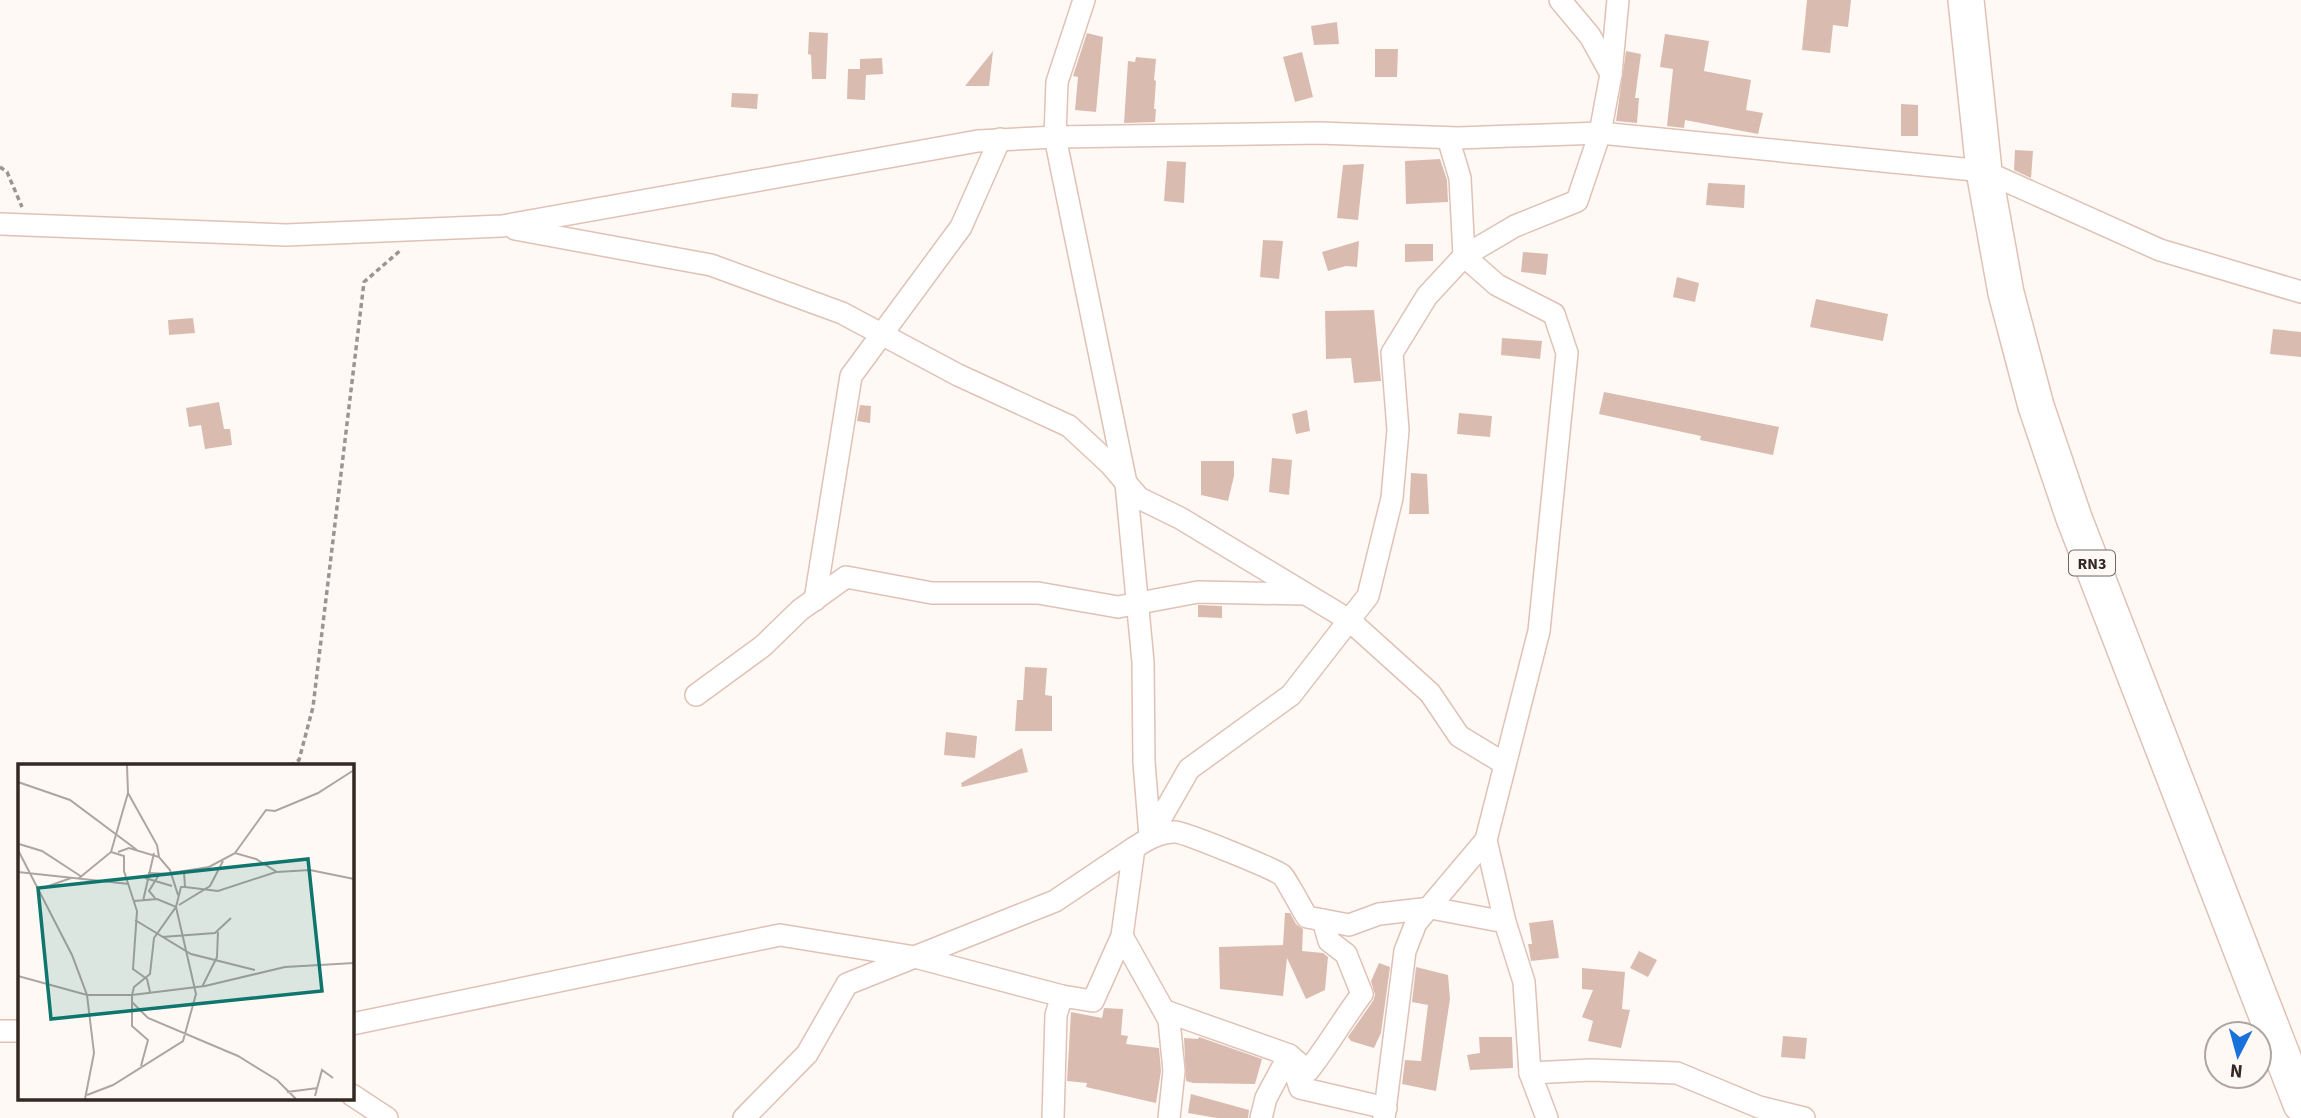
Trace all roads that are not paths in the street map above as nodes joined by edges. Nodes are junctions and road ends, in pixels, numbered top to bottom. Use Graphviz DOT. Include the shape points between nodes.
graph roads {
  1 [pos="1084,0"];
  2 [pos="1560,0"];
  3 [pos="1618,0"];
  4 [pos="1965,0"];
  5 [pos="1611,74"];
  6 [pos="1600,133"];
  7 [pos="1055,137"];
  8 [pos="1448,138"];
  9 [pos="1000,139"];
  10 [pos="1984,171"];
  11 [pos="0,224"];
  12 [pos="502,226"];
  13 [pos="1464,256"];
  14 [pos="2301,292"];
  15 [pos="881,333"];
  16 [pos="1126,483"];
  17 [pos="1307,594"];
  18 [pos="815,600"];
  19 [pos="1138,603"];
  20 [pos="1349,620"];
  21 [pos="696,695"];
  22 [pos="1505,764"];
  23 [pos="1486,840"];
  24 [pos="1142,843"];
  25 [pos="1431,908"];
  26 [pos="1323,920"];
  27 [pos="1505,922"];
  28 [pos="1122,936"];
  29 [pos="915,957"];
  30 [pos="1062,996"];
  31 [pos="1165,1011"];
  32 [pos="354,1024"];
  33 [pos="0,1031"];
  34 [pos="18,1031"];
  35 [pos="1289,1055"];
  36 [pos="1530,1073"];
  37 [pos="354,1096"];
  38 [pos="2301,1104"];
  39 [pos="1385,1113"];
  40 [pos="387,1118"];
  41 [pos="744,1118"];
  42 [pos="1053,1118"];
  43 [pos="1168,1118"];
  44 [pos="1261,1118"];
  45 [pos="1546,1118"];
  46 [pos="1804,1118"];
  1 -- 7 [label="street" via="1057,82"];
  2 -- 5 [label="street" via="1590,36"];
  3 -- 5 [label="street"];
  4 -- 10 [label="highway, RN3"];
  5 -- 6 [label="street"];
  6 -- 8 [label="street"];
  6 -- 10 [label="street"];
  6 -- 13 [label="street" via="1577,201 1515,226"];
  7 -- 8 [label="street" via="1319,133"];
  7 -- 9 [label="street"];
  7 -- 16 [label="street"];
  8 -- 13 [label="street" via="1460,178"];
  9 -- 12 [label="street"];
  9 -- 15 [label="street" via="961,227"];
  10 -- 14 [label="street" via="2160,250"];
  10 -- 38 [label="highway, RN3" via="2006,293 2044,431"];
  11 -- 12 [label="street" via="286,235"];
  12 -- 15 [label="street" via="711,265 842,313"];
  13 -- 20 [label="street" via="1427,296 1392,353 1398,430 1392,498 1367,596"];
  13 -- 22 [label="street" via="1497,285 1554,314 1567,353 1539,631"];
  15 -- 16 [label="street" via="958,375 1069,426"];
  15 -- 18 [label="street" via="851,376"];
  16 -- 17 [label="street" via="1139,498"];
  16 -- 19 [label="street"];
  17 -- 19 [label="street" via="1198,592"];
  17 -- 20 [label="street"];
  18 -- 19 [label="street" via="846,577 932,593 1038,593 1118,607"];
  18 -- 21 [label="street" via="763,646"];
  19 -- 24 [label="street" via="1143,662"];
  20 -- 22 [label="street" via="1430,693 1459,736"];
  20 -- 24 [label="street" via="1291,695 1189,769"];
  22 -- 23 [label="street"];
  23 -- 25 [label="street"];
  23 -- 27 [label="street"];
  24 -- 26 [label="street" via="1176,832 1267,867 1285,876 1307,917"];
  24 -- 28 [label="street"];
  24 -- 29 [label="street" via="1055,901"];
  25 -- 26 [label="street" via="1379,914 1349,925"];
  25 -- 27 [label="street"];
  25 -- 39 [label="street" via="1416,923 1405,951"];
  26 -- 35 [label="street" via="1329,941 1346,954 1362,994 1308,1071"];
  27 -- 36 [label="street" via="1524,982"];
  28 -- 30 [label="street" via="1093,1001"];
  28 -- 31 [label="street"];
  29 -- 30 [label="street"];
  29 -- 32 [label="street" via="780,935"];
  29 -- 41 [label="street" via="847,985 807,1054"];
  30 -- 42 [label="street" via="1056,1015"];
  31 -- 35 [label="street"];
  31 -- 43 [label="street" via="1170,1020 1174,1071"];
  33 -- 34 [label="street"];
  35 -- 39 [label="street" via="1300,1088"];
  35 -- 44 [label="street" via="1266,1098"];
  36 -- 45 [label="street"];
  36 -- 46 [label="street" via="1676,1073 1759,1107"];
  37 -- 40 [label="street"];
}
